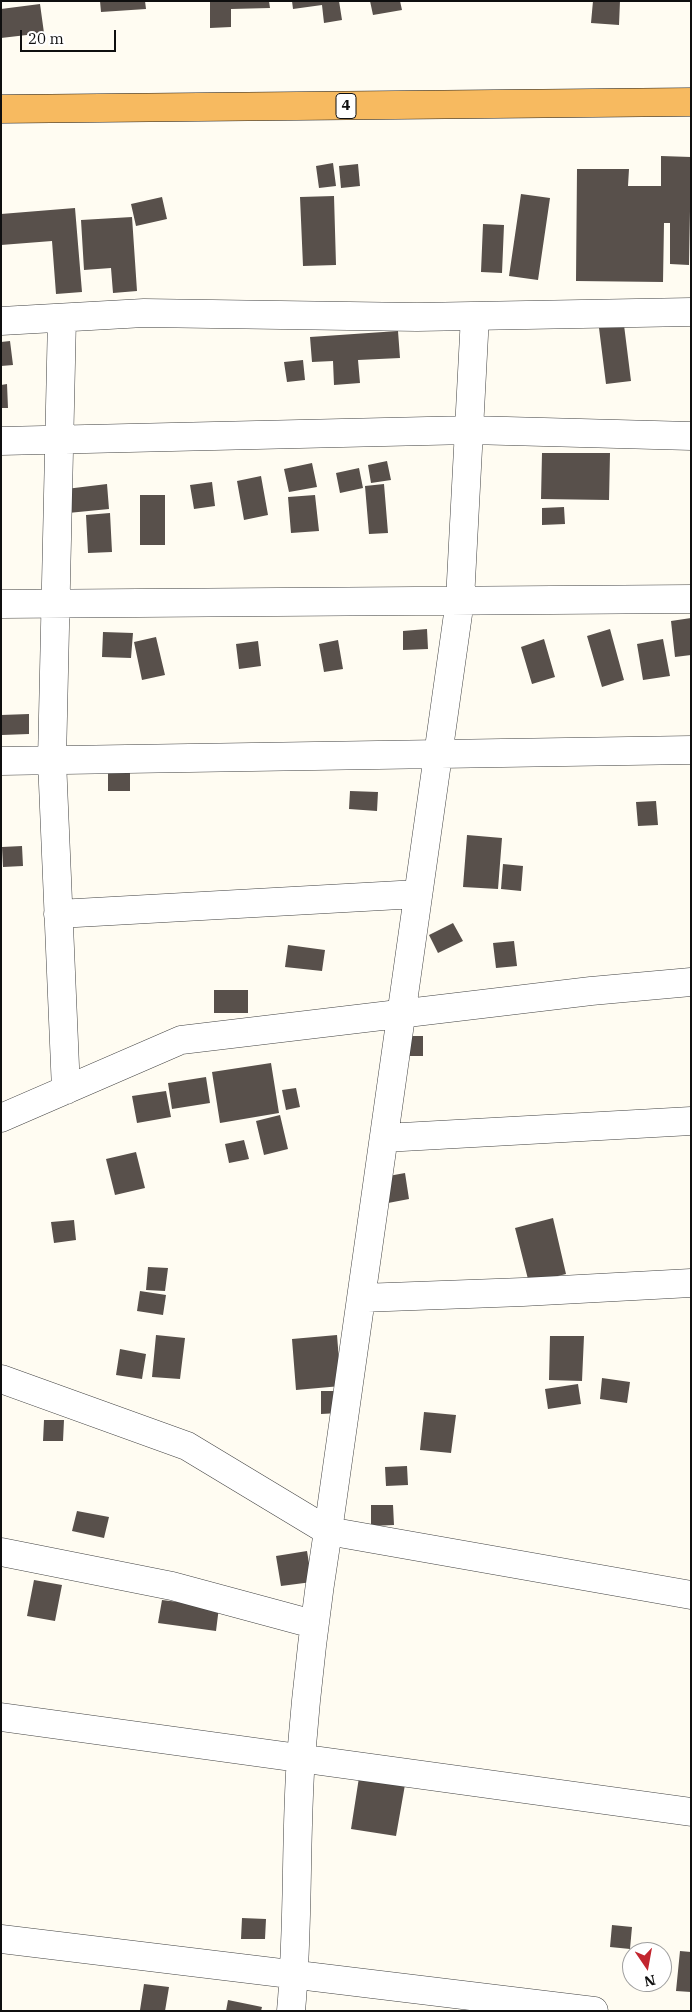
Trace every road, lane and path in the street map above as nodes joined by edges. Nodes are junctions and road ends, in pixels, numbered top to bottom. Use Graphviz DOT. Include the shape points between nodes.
graph roads {
  1 [pos="691,102"];
  2 [pos="1,109"];
  3 [pos="691,312"];
  4 [pos="476,316"];
  5 [pos="62,318"];
  6 [pos="1,321"];
  7 [pos="470,430"];
  8 [pos="691,436"];
  9 [pos="59,440"];
  10 [pos="1,441"];
  11 [pos="691,599"];
  12 [pos="460,600"];
  13 [pos="1,604"];
  14 [pos="56,604"];
  15 [pos="691,750"];
  16 [pos="438,754"];
  17 [pos="52,760"];
  18 [pos="1,761"];
  19 [pos="418,894"];
  20 [pos="58,914"];
  21 [pos="691,982"];
  22 [pos="66,1090"];
  23 [pos="1,1118"];
  24 [pos="691,1121"];
  25 [pos="384,1138"];
  26 [pos="691,1283"];
  27 [pos="361,1298"];
  28 [pos="1,1379"];
  29 [pos="328,1531"];
  30 [pos="1,1552"];
  31 [pos="691,1595"];
  32 [pos="314,1624"];
  33 [pos="1,1717"];
  34 [pos="301,1758"];
  35 [pos="691,1812"];
  36 [pos="1,1939"];
  37 [pos="294,1974"];
  38 [pos="291,2011"];
  39 [pos="594,2011"];
  1 -- 2 [label="highway, 4"];
  3 -- 4 [label="street"];
  4 -- 5 [label="street" via="144,314"];
  4 -- 7 [label="street"];
  5 -- 6 [label="street"];
  5 -- 9 [label="street"];
  7 -- 8 [label="street"];
  7 -- 9 [label="street"];
  7 -- 12 [label="street"];
  9 -- 10 [label="street"];
  9 -- 14 [label="street"];
  11 -- 12 [label="street"];
  12 -- 14 [label="street"];
  12 -- 16 [label="street"];
  13 -- 14 [label="street"];
  14 -- 17 [label="street"];
  15 -- 16 [label="street"];
  16 -- 17 [label="street"];
  16 -- 19 [label="street"];
  17 -- 18 [label="street"];
  17 -- 20 [label="street"];
  19 -- 20 [label="street"];
  19 -- 25 [label="street"];
  20 -- 22 [label="street"];
  21 -- 22 [label="street" via="181,1040"];
  22 -- 23 [label="street"];
  24 -- 25 [label="street"];
  25 -- 27 [label="street"];
  26 -- 27 [label="street"];
  27 -- 29 [label="street"];
  28 -- 29 [label="street" via="186,1446"];
  29 -- 31 [label="street"];
  29 -- 32 [label="street"];
  30 -- 32 [label="street" via="172,1586"];
  32 -- 34 [label="street"];
  33 -- 34 [label="street"];
  34 -- 35 [label="street"];
  34 -- 37 [label="street"];
  36 -- 37 [label="street"];
  37 -- 38 [label="street"];
  37 -- 39 [label="street"];
}
